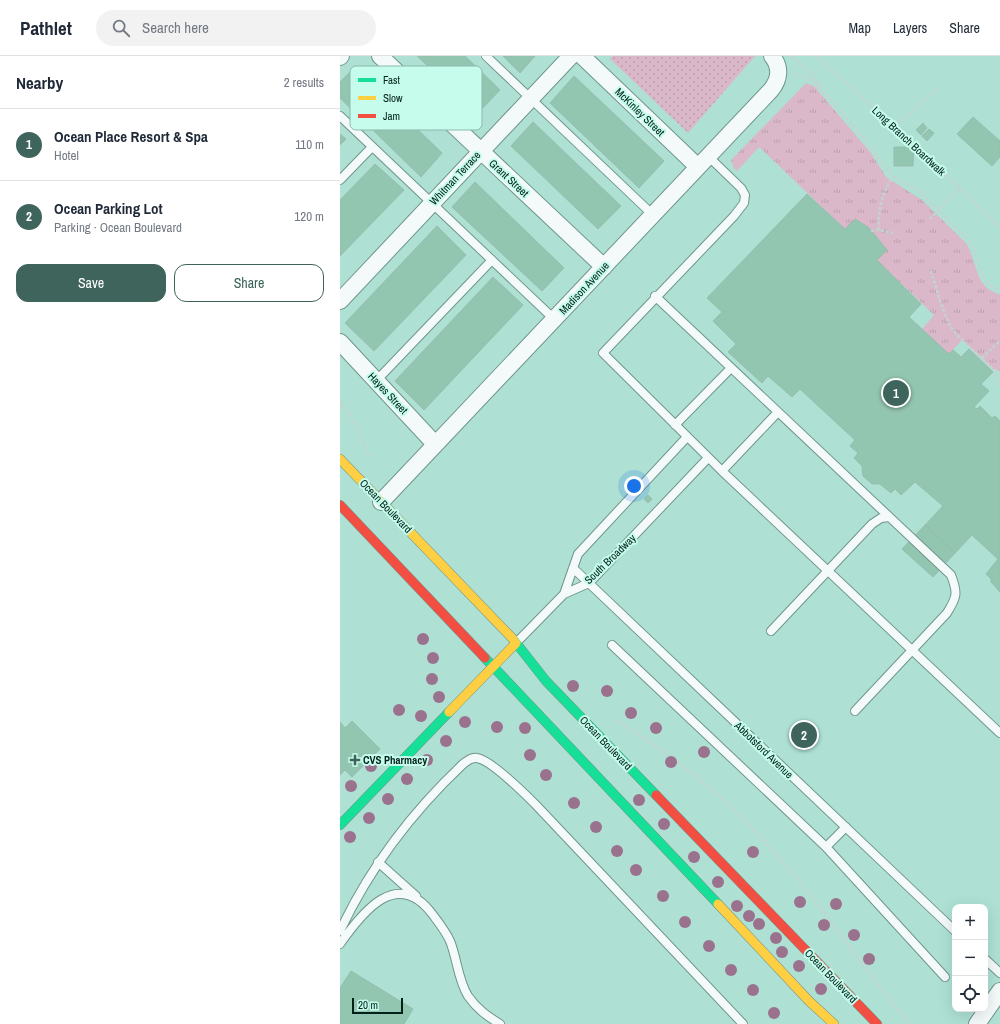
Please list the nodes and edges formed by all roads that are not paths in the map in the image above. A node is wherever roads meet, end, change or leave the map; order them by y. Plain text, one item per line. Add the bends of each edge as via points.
1 (380, 56) edge
2 (486, 56) edge
3 (571, 56) edge
4 (582, 56) edge
5 (772, 56) edge
6 (391, 66) edge
7 (531, 99) junction
8 (340, 116) edge
9 (350, 126) edge
10 (354, 130) edge
11 (459, 130) edge
12 (372, 147) junction
13 (481, 151) junction
14 (704, 162) junction
15 (340, 180) edge
16 (432, 203) junction
17 (653, 215) junction
18 (492, 260) junction
19 (604, 267) junction
20 (655, 296) junction
21 (340, 301) edge
22 (554, 319) junction
23 (340, 342) edge
24 (731, 368) junction
25 (376, 381) junction
26 (778, 412) junction
27 (676, 425) junction
28 (688, 437) junction
29 (435, 444) junction
30 (708, 458) junction
31 (340, 459) edge
32 (722, 471) junction
33 (381, 502) junction
34 (340, 505) edge
35 (889, 517) junction
36 (573, 568) junction
37 (827, 570) junction
38 (589, 583) junction
39 (564, 594) junction
40 (771, 631) dead end
41 (516, 643) junction
42 (612, 645) dead end
43 (912, 650) junction
44 (494, 667) junction
45 (855, 710) dead end
46 (1000, 733) edge
47 (340, 825) edge
48 (846, 828) junction
49 (826, 847) junction
50 (378, 862) junction
51 (420, 899) junction
52 (952, 928) edge
53 (340, 932) edge
54 (340, 944) edge
55 (988, 962) edge
56 (1000, 973) edge
57 (945, 977) dead end
58 (1000, 991) edge
59 (500, 1024) edge
60 (743, 1024) edge
61 (834, 1024) edge
62 (877, 1024) edge
63 (977, 1024) edge

1 - 6 street, Grant Street
2 - 7 lane
3 - 7 street, Whitman Terrace
4 - 14 street, McKinley Street
5 - 14 street, Madison Avenue via 779,70 776,84
7 - 13 street, Whitman Terrace
7 - 17 lane
8 - 9 lane
10 - 12 lane
11 - 13 street, Grant Street
12 - 15 lane
12 - 16 lane
13 - 16 street, Whitman Terrace
13 - 19 street, Grant Street
14 - 17 street, Madison Avenue
14 - 20 lane via 741,188 745,195 744,203
16 - 18 lane
16 - 21 street, Whitman Terrace
17 - 19 street, Madison Avenue
18 - 22 lane
18 - 25 lane
19 - 22 street, Madison Avenue
20 - 24 lane
20 - 27 lane via 603,353
22 - 29 street, Madison Avenue
23 - 25 street, Hayes Street
24 - 26 lane
24 - 27 lane
25 - 29 street, Hayes Street
26 - 32 lane
26 - 35 lane
27 - 28 lane
28 - 30 lane
28 - 36 lane, South Broadway via 578,554
29 - 33 street, Madison Avenue
30 - 32 lane
30 - 38 lane, South Broadway
31 - 33 main road, Ocean Boulevard
32 - 37 lane
33 - 41 main road, Ocean Boulevard
34 - 44 main road
35 - 37 lane via 881,518 872,524
35 - 43 lane via 951,575 956,589 955,600 947,613
36 - 38 lane, Abbotsford Avenue
36 - 39 lane, South Broadway
37 - 40 lane
37 - 43 lane
38 - 39 lane, South Broadway
38 - 48 lane, Abbotsford Avenue
39 - 41 lane
41 - 44 main road
41 - 62 main road, Ocean Boulevard via 546,681
42 - 49 lane
43 - 45 lane
43 - 46 lane
44 - 47 main road
44 - 61 main road via 809,1001
48 - 49 lane
48 - 52 lane, Abbotsford Avenue
49 - 57 lane
50 - 51 lane
50 - 53 lane
50 - 60 lane via 406,824 446,781 468,760 482,760 536,805
51 - 54 lane via 396,894 384,898 358,919
51 - 59 lane via 449,940 467,994 484,1014
55 - 56 lane
58 - 63 street

